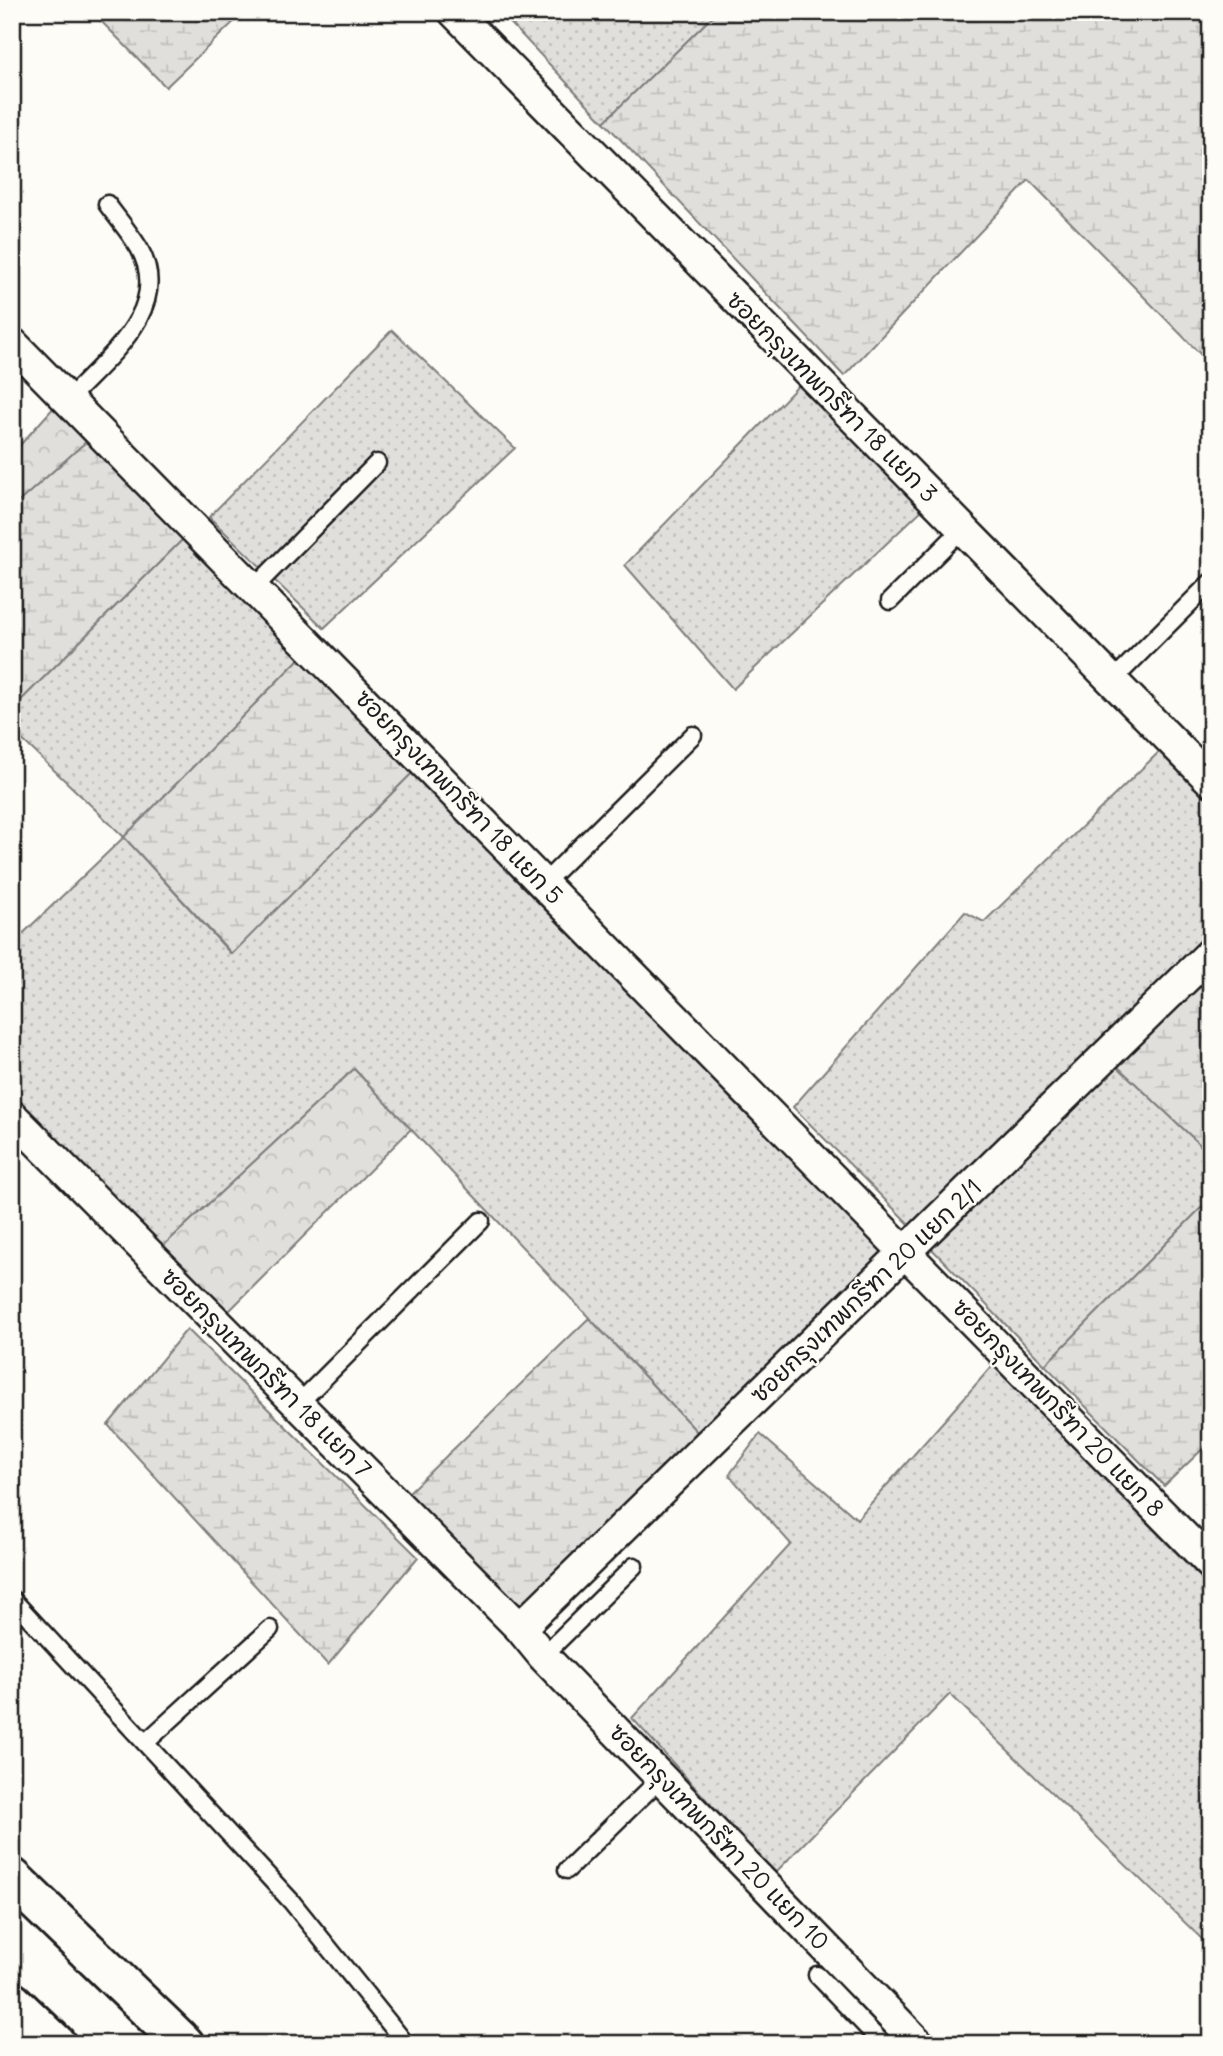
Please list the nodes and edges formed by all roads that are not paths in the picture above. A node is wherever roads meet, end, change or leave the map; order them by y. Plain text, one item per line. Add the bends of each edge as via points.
1 (454, 12) edge
2 (107, 204) dead end
3 (12, 342) edge
4 (68, 400) junction
5 (377, 463) dead end
6 (962, 529) junction
7 (1211, 582) edge
8 (254, 589) junction
9 (890, 601) dead end
10 (1112, 681) junction
11 (694, 734) dead end
12 (1211, 781) edge
13 (543, 884) junction
14 (1211, 953) edge
15 (12, 1116) edge
16 (481, 1221) dead end
17 (905, 1252) junction
18 (297, 1405) junction
19 (1211, 1563) edge
20 (634, 1566) dead end
21 (12, 1598) edge
22 (520, 1628) junction
23 (270, 1629) dead end
24 (543, 1656) junction
25 (145, 1743) junction
26 (661, 1778) junction
27 (567, 1870) dead end
28 (12, 1878) edge
29 (817, 1975) dead end
30 (12, 2002) edge
31 (56, 2044) edge
32 (184, 2044) edge
33 (406, 2044) edge
34 (883, 2044) edge
35 (919, 2044) edge

1 - 6 street, ซอยกรุงเทพกรีฑา 18 แยก 3
2 - 4 lane via 140,250 150,282 149,298 142,317
3 - 4 street, ซอยกรุงเทพกรีฑา 18 แยก 5
4 - 8 street, ซอยกรุงเทพกรีฑา 18 แยก 5
5 - 8 lane
6 - 9 lane
6 - 10 street, ซอยกรุงเทพกรีฑา 18 แยก 3
7 - 10 lane
8 - 13 street, ซอยกรุงเทพกรีฑา 18 แยก 5
10 - 12 street, ซอยกรุงเทพกรีฑา 18 แยก 3
11 - 13 lane
13 - 17 street, ซอยกรุงเทพกรีฑา 18 แยก 5
14 - 17 street, ซอยกรุงเทพกรีฑา 20 แยก 2/1
15 - 18 street, ซอยกรุงเทพกรีฑา 18 แยก 7
16 - 18 lane
17 - 19 street, ซอยกรุงเทพกรีฑา 20 แยก 8
17 - 22 street, ซอยกรุงเทพกรีฑา 20 แยก 2/1
18 - 22 street, ซอยกรุงเทพกรีฑา 18 แยก 7
20 - 24 lane
21 - 25 lane
22 - 24 street, ซอยกรุงเทพกรีฑา 20 แยก 10
23 - 25 lane
24 - 26 street, ซอยกรุงเทพกรีฑา 20 แยก 10
25 - 33 lane via 291,1901
26 - 27 lane
26 - 35 street, ซอยกรุงเทพกรีฑา 20 แยก 10
28 - 32 main road
29 - 34 lane
30 - 31 main road

